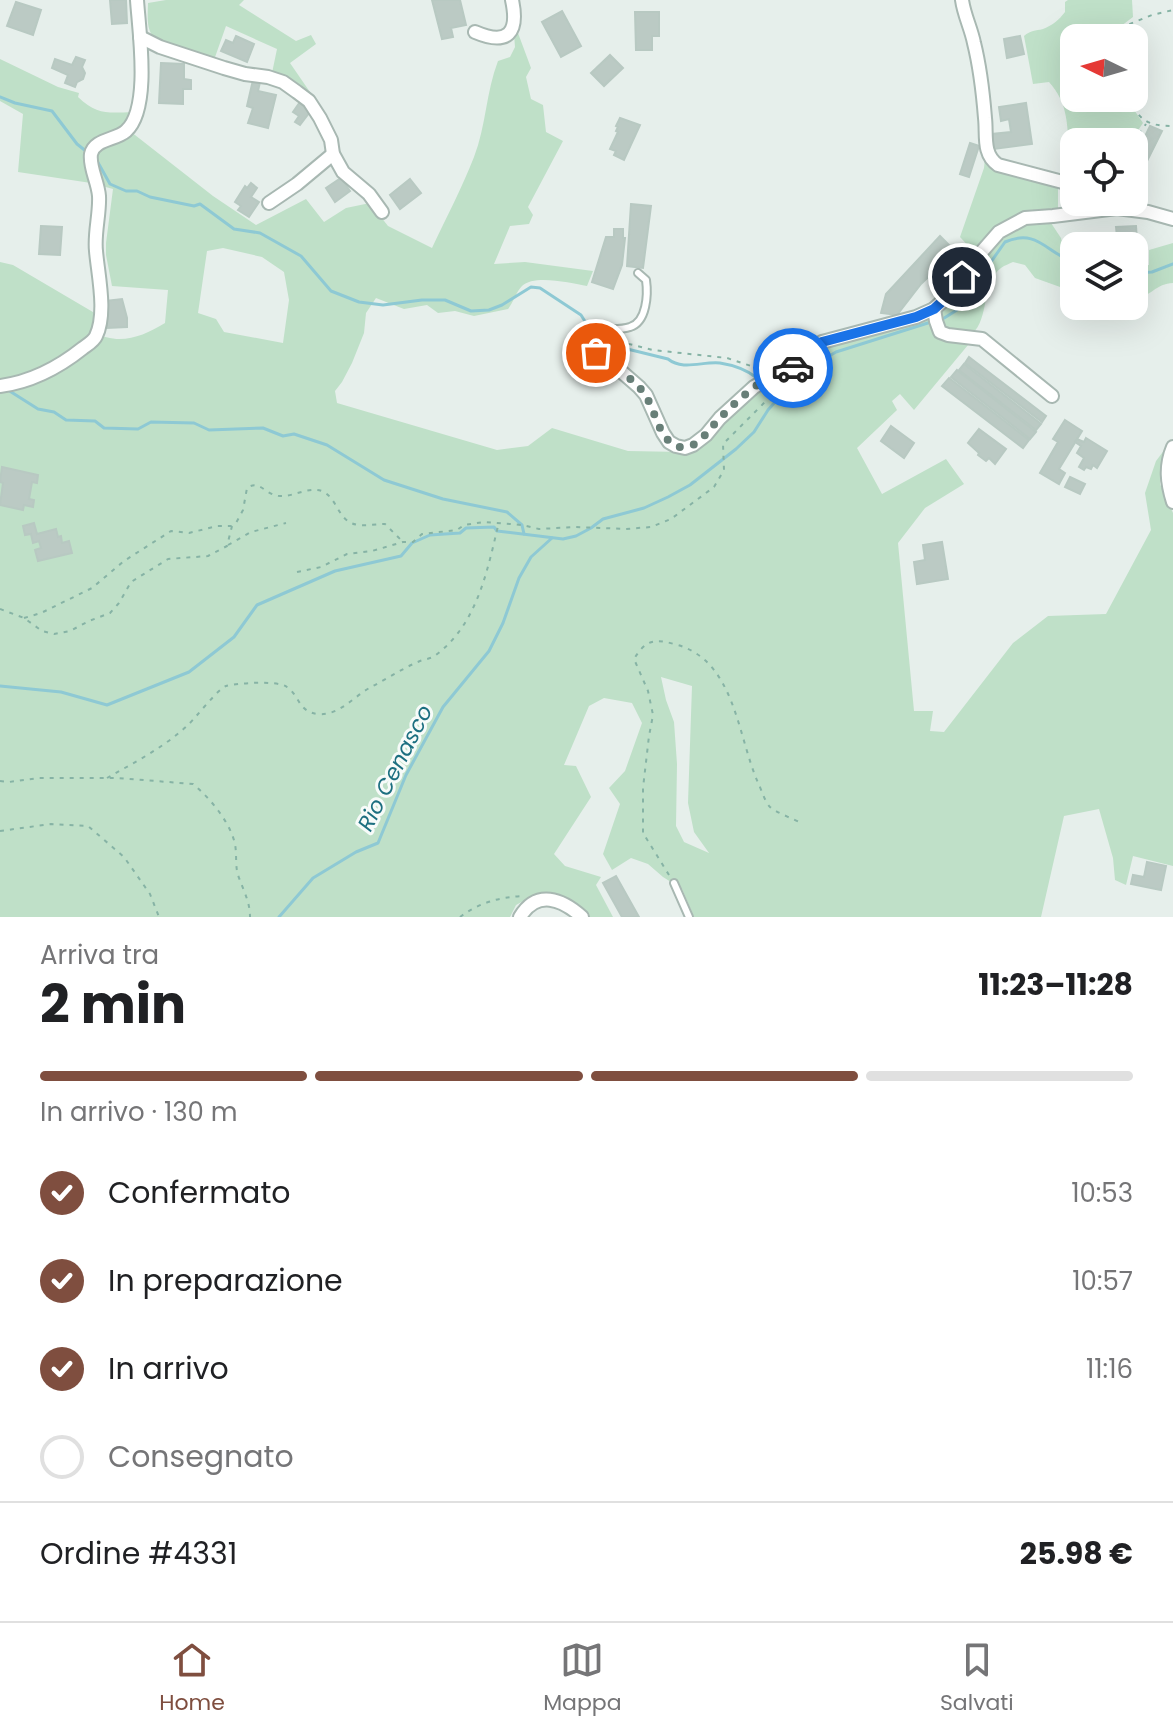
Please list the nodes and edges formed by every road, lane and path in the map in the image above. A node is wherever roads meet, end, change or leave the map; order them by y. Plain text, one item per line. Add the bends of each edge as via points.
1 (137, 0) edge
2 (512, 0) edge
3 (962, 0) edge
4 (1173, 10) edge
5 (1130, 24) edge
6 (475, 32) dead end
7 (140, 37) junction
8 (1136, 112) edge
9 (1146, 123) junction
10 (1173, 126) edge
11 (1143, 128) edge
12 (333, 154) junction
13 (1060, 181) edge
14 (269, 203) dead end
15 (382, 212) dead end
16 (1148, 212) edge
17 (1060, 215) edge
18 (1173, 219) edge
19 (638, 273) dead end
20 (934, 309) junction
21 (601, 330) junction
22 (779, 379) junction
23 (0, 386) edge
24 (1052, 396) dead end
25 (1173, 447) edge
26 (1173, 502) edge
27 (286, 523) dead end
28 (499, 523) junction
29 (232, 526) junction
30 (403, 542) junction
31 (227, 546) junction
32 (297, 572) dead end
33 (0, 609) edge
34 (24, 618) junction
35 (107, 778) junction
36 (0, 781) edge
37 (803, 824) dead end
38 (0, 831) edge
39 (674, 883) joint
40 (550, 899) junction
41 (159, 917) edge
42 (250, 917) edge
43 (460, 917) edge
44 (520, 917) edge
45 (582, 917) edge
46 (689, 917) edge

1 - 7 street
2 - 6 street via 514,18 508,34 495,39
3 - 13 street via 980,69 989,157 998,165
4 - 5 path
7 - 12 street via 224,68 283,82 309,101
7 - 23 street via 137,110 128,130 92,152 99,195 95,247 100,319 95,338 41,375
8 - 9 path
9 - 10 path
9 - 11 path
12 - 14 street
12 - 15 street
16 - 18 street
17 - 20 street via 1025,218 999,232
19 - 21 lane via 648,292 642,317 630,327
20 - 22 street via 822,342
20 - 24 street via 940,332 982,339
21 - 22 path via 603,337 653,350 727,358
21 - 22 street via 594,343 596,353 646,395 663,433 676,446 693,445 745,395
22 - 28 path via 723,444 724,470 714,487 671,519 626,529 539,529
25 - 26 street via 1167,483
27 - 31 path via 251,532
28 - 30 path via 464,525
28 - 35 path via 483,588 455,638 434,657 369,688 342,709 323,714 303,708 287,686 228,685 180,733
29 - 30 path via 252,485 281,497 314,490 325,493 343,518 359,525 385,524
29 - 31 path
29 - 34 path via 171,531 92,588
30 - 32 path
31 - 34 path via 208,556 168,559 131,582 110,613 70,631 42,631
33 - 34 path
35 - 36 path
35 - 42 path via 179,782 201,791 235,842
37 - 39 path via 769,806 740,724 707,661 688,647 660,640 642,646 634,659 653,715 643,833
38 - 41 path via 51,824 88,826 124,857
39 - 46 lane
40 - 43 path via 498,899
40 - 44 street via 530,905
40 - 45 street

